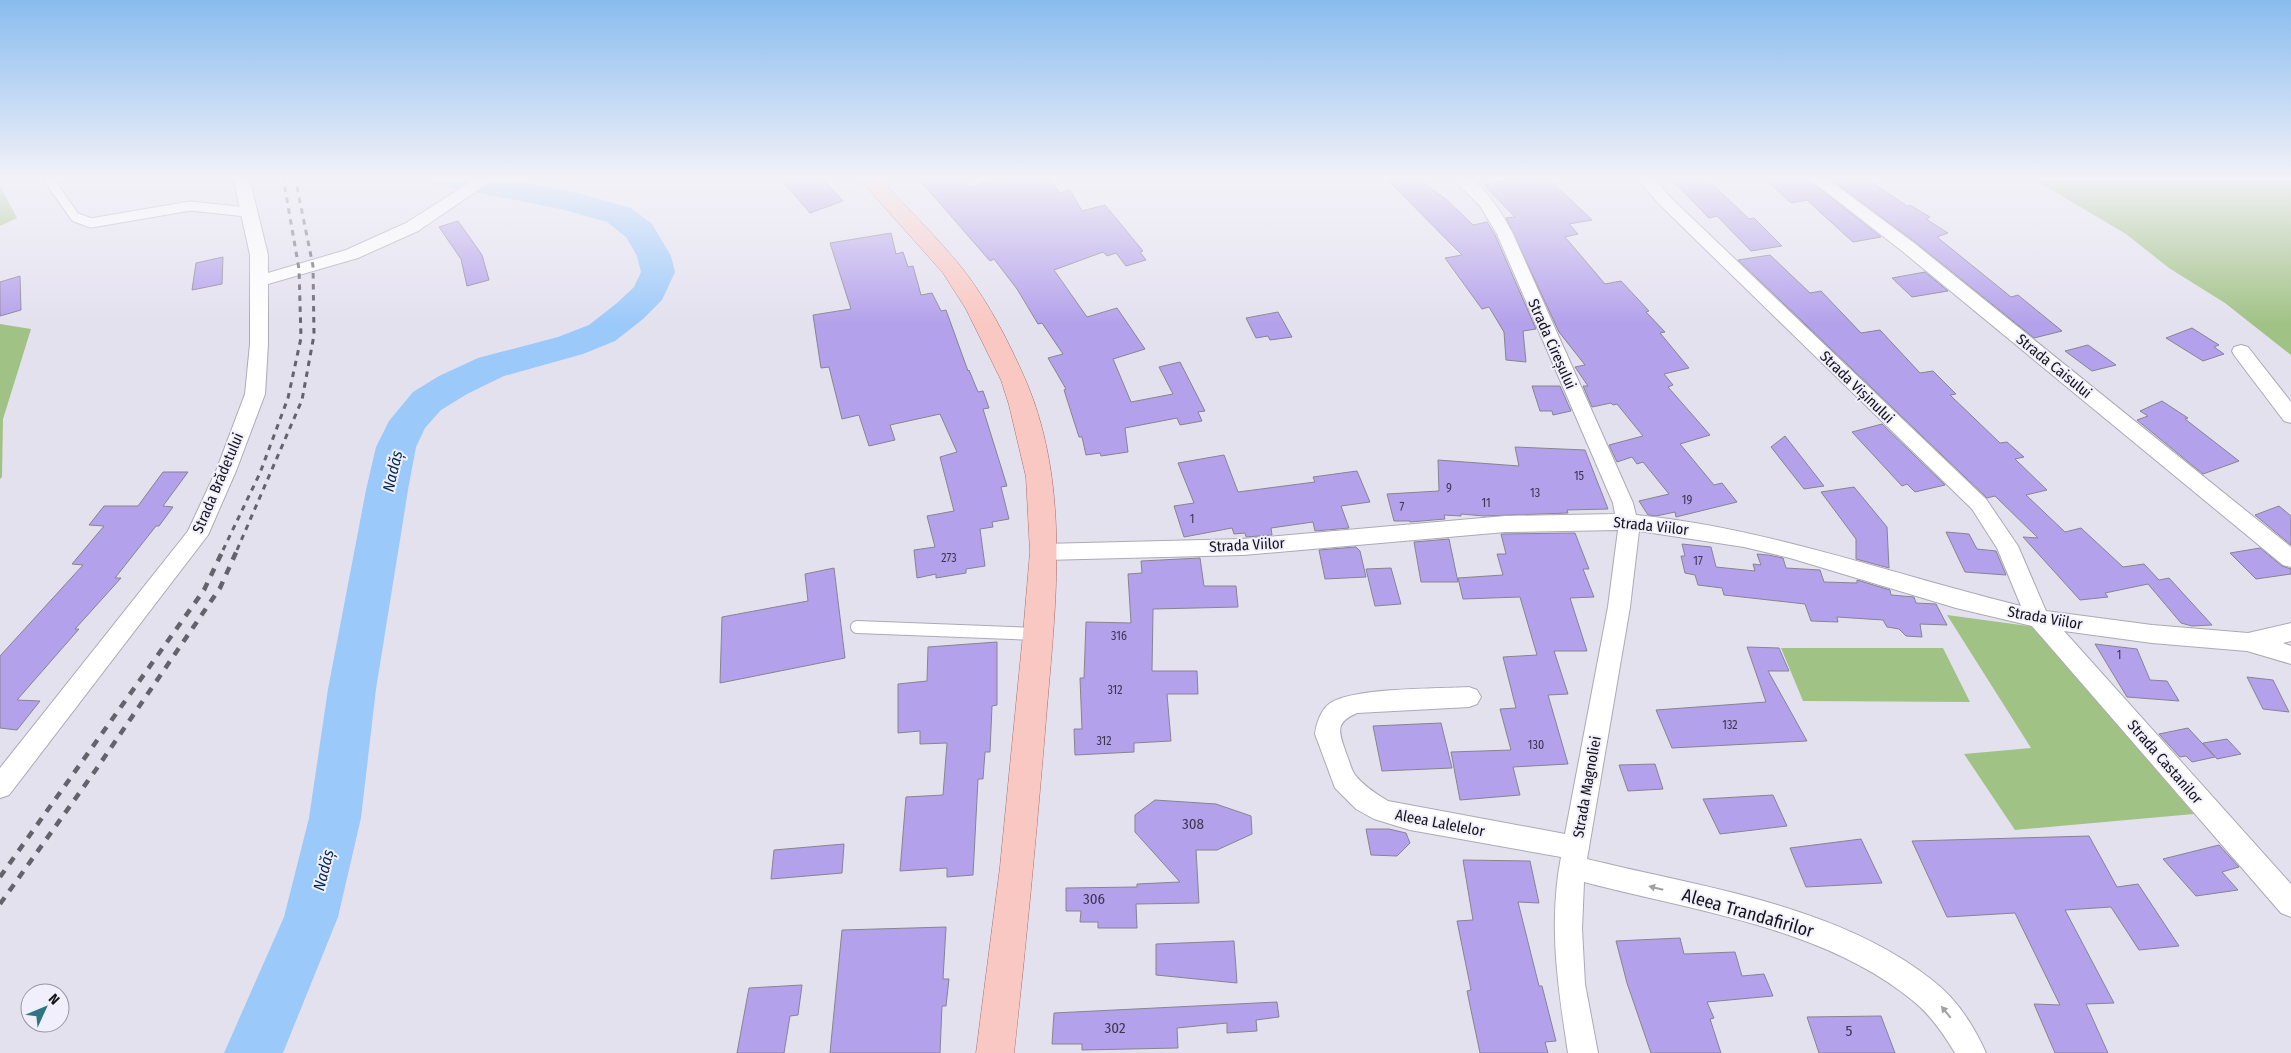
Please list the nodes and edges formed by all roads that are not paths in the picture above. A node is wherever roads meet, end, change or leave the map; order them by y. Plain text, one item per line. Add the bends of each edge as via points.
1 (252, 226) edge
2 (413, 226) edge
3 (912, 226) edge
4 (1501, 226) edge
5 (1691, 226) edge
6 (1880, 226) edge
7 (258, 281) junction
8 (2241, 351) dead end
9 (2291, 416) edge
10 (1628, 522) junction
11 (1044, 552) junction
12 (2291, 559) edge
13 (2039, 619) junction
14 (857, 627) dead end
15 (1038, 634) junction
16 (2288, 646) edge
17 (1468, 697) dead end
18 (0, 787) edge
19 (1574, 858) junction
20 (2291, 904) edge
21 (995, 1053) edge
22 (1583, 1053) edge
23 (1971, 1053) edge

1 - 7 street, Strada Brădetului via 259,255
2 - 7 street via 352,254
3 - 11 main road via 951,269 1003,355 1022,405 1039,477
4 - 10 street, Strada Cireșului via 1623,503
5 - 13 street, Strada Vișinului via 1978,504 2007,546
6 - 12 street, Strada Caisului
7 - 18 street, Strada Brădetului via 259,344 255,394 197,535
8 - 9 street
10 - 11 street, Strada Viilor via 1505,524 1243,546
10 - 13 street, Strada Viilor via 1790,550 1956,599
10 - 19 street, Strada Magnoliei via 1619,606
11 - 15 main road
13 - 16 street, Strada Viilor via 2152,634
13 - 20 street, Strada Castanilor
14 - 15 lane
15 - 21 main road via 1017,867
17 - 19 street, Aleea Lalelelor via 1355,703 1337,711 1328,725 1327,734 1344,780 1364,801 1383,811
19 - 22 street, Strada Magnoliei via 1568,929 1571,984
23 -> 19 street, Aleea Trandafirilor via 1952,1019 1938,1002 1889,967 1834,939 1777,917

